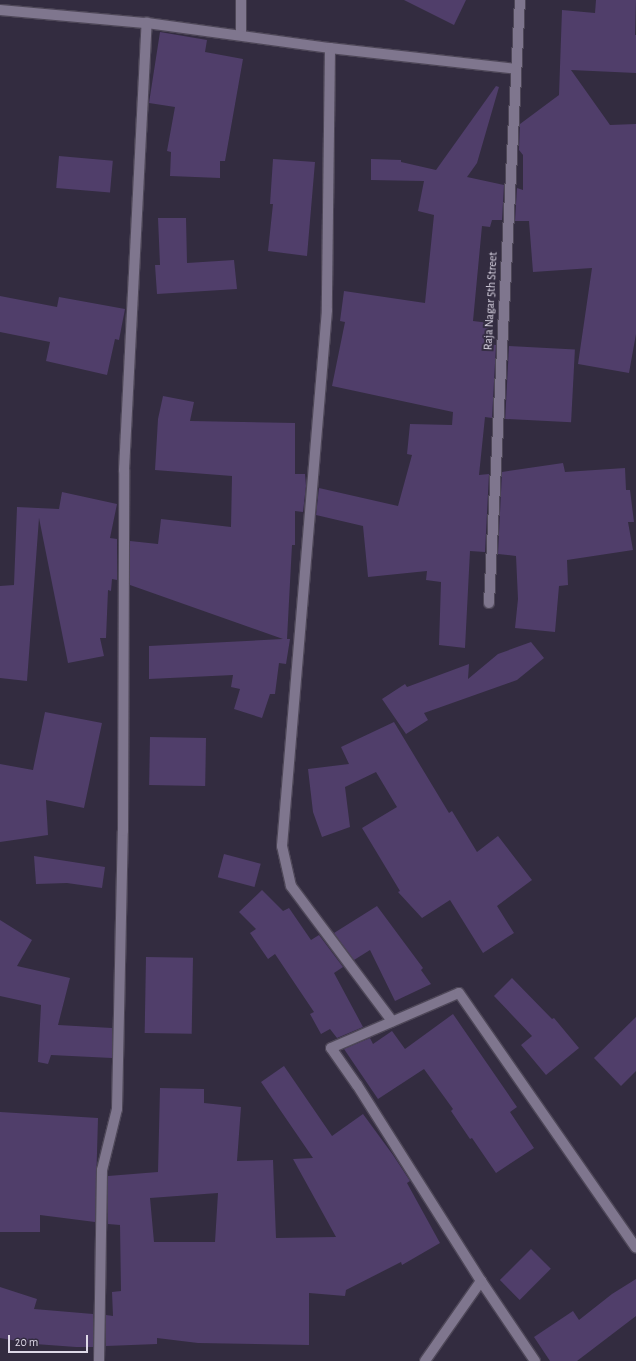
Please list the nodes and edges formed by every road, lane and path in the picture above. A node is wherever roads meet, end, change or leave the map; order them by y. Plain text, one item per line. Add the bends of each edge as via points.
1 (241, 0) edge
2 (520, 0) edge
3 (0, 10) edge
4 (147, 23) junction
5 (241, 35) junction
6 (330, 48) junction
7 (516, 68) junction
8 (489, 603) dead end
9 (392, 1021) junction
10 (635, 1243) edge
11 (481, 1281) junction
12 (99, 1361) edge
13 (426, 1361) edge
14 (535, 1361) edge

1 - 5 street
2 - 7 street, Raja Nagar 5th Street
3 - 4 street
4 - 5 street
4 - 12 street via 124,470 123,831 117,1109 102,1170
5 - 6 street
6 - 7 street
6 - 9 street via 327,310 282,846 291,886
7 - 8 street, Raja Nagar 5th Street
9 - 10 street via 459,993
9 - 11 street via 331,1048
11 - 13 street
11 - 14 street

